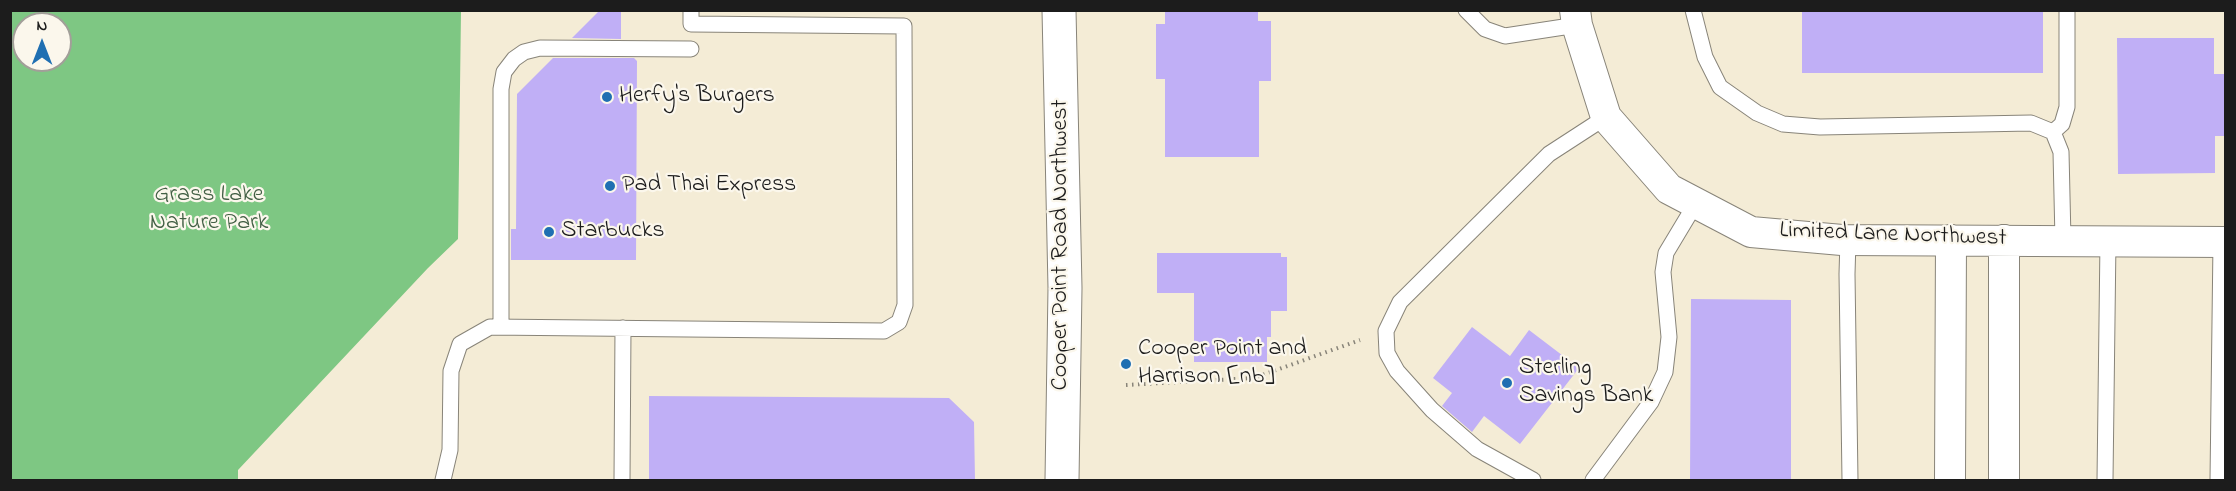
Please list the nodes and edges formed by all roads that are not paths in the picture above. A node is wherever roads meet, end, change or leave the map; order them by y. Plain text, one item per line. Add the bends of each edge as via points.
1 (691, 10) edge
2 (1059, 10) edge
3 (1466, 10) edge
4 (1693, 10) edge
5 (2067, 10) edge
6 (1576, 18) edge
7 (692, 49) dead end
8 (1606, 117) junction
9 (2053, 132) junction
10 (1696, 203) junction
11 (1848, 240) junction
12 (1951, 240) junction
13 (2004, 240) junction
14 (2063, 240) junction
15 (2108, 240) junction
16 (2223, 242) edge
17 (501, 327) junction
18 (623, 328) junction
19 (443, 480) edge
20 (622, 480) edge
21 (1062, 480) edge
22 (1533, 480) edge
23 (1593, 480) edge
24 (1850, 480) edge
25 (1950, 480) edge
26 (2004, 480) edge
27 (2105, 480) edge
28 (2218, 480) edge

1 - 18 lane via 691,24 904,26 905,305 898,322 884,331
2 - 21 main road, Cooper Point Road Northwest via 1065,288
3 - 6 lane via 1485,29 1505,36
4 - 9 lane via 1705,57 1719,87 1756,113 1783,124 1820,127 2031,123
5 - 9 lane via 2067,106 2062,124
6 - 8 street, Limited Lane Northwest
7 - 17 lane via 540,48 524,52 504,72
8 - 10 street, Limited Lane Northwest via 1669,189
8 - 22 lane via 1549,154 1400,302 1386,331 1387,353 1397,371 1432,410 1477,449
9 - 14 lane via 2061,152
10 - 11 street, Limited Lane Northwest via 1751,232
10 - 23 lane via 1666,253 1665,372 1651,402
11 - 12 street, Limited Lane Northwest
11 - 24 lane
12 - 13 street, Limited Lane Northwest
12 - 25 street
13 - 14 street, Limited Lane Northwest
13 - 26 street
14 - 15 street, Limited Lane Northwest
15 - 16 street, Limited Lane Northwest
15 - 27 lane
16 - 28 lane
17 - 18 lane
17 - 19 lane via 490,327 460,344 451,371 450,450
18 - 20 lane

